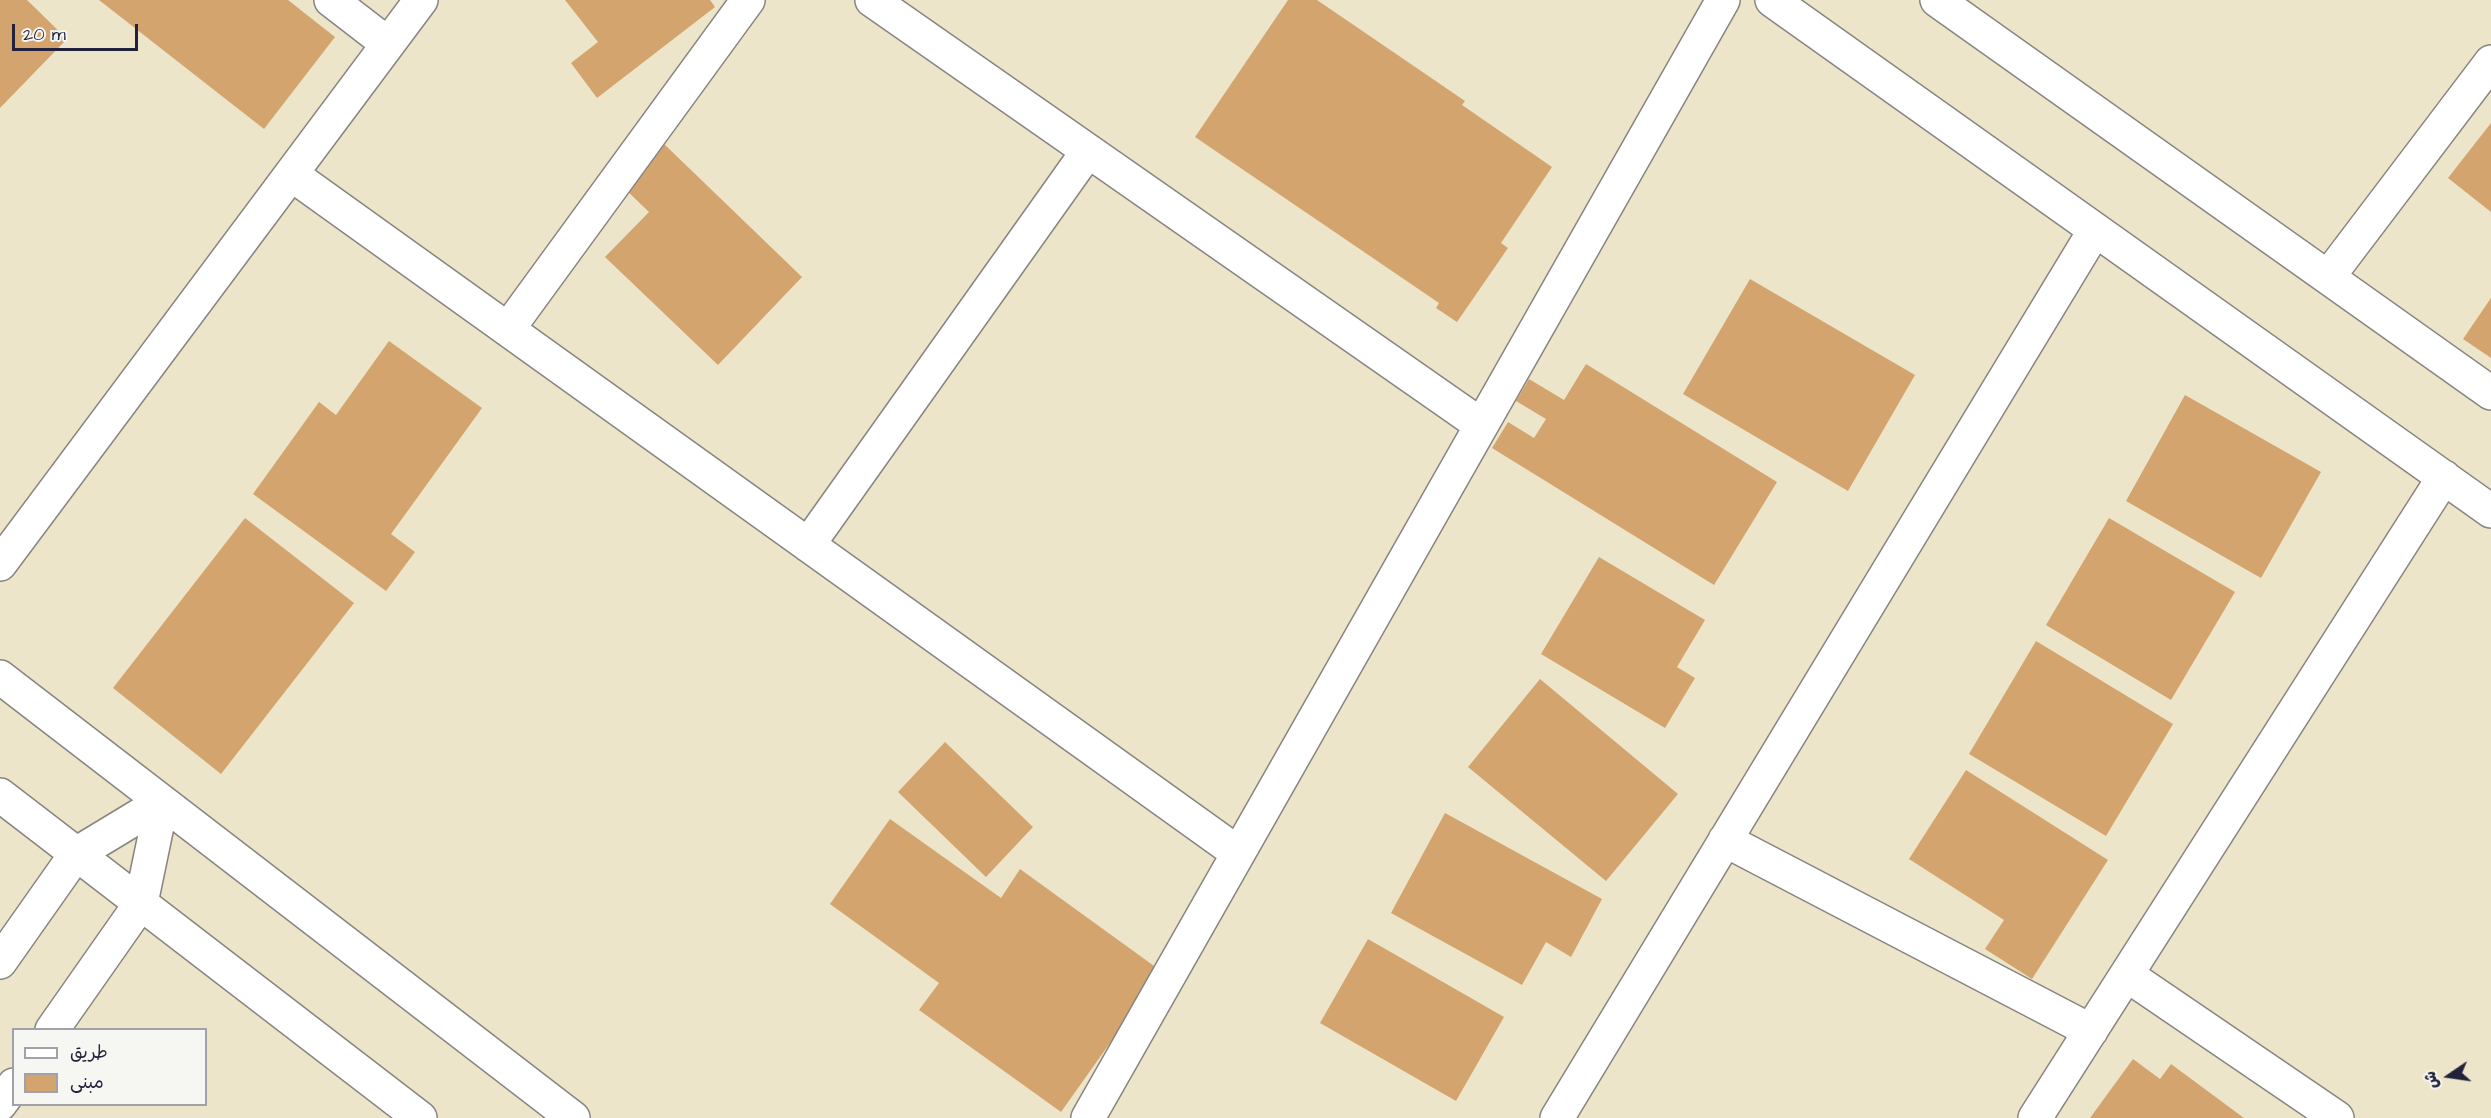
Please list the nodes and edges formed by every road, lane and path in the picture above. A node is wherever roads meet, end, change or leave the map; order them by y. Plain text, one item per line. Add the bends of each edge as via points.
1 (331, 0) edge
2 (421, 0) edge
3 (748, 0) edge
4 (872, 0) edge
5 (1723, 0) edge
6 (1772, 0) edge
7 (1937, 0) edge
8 (388, 44) junction
9 (2491, 62) edge
10 (1088, 151) junction
11 (291, 174) junction
12 (2095, 230) junction
13 (2328, 277) junction
14 (508, 329) junction
15 (2491, 393) edge
16 (1481, 425) junction
17 (2444, 477) junction
18 (2491, 511) edge
19 (808, 545) junction
20 (0, 564) edge
21 (0, 677) edge
22 (0, 795) edge
23 (162, 802) junction
24 (1725, 840) junction
25 (1238, 853) junction
26 (76, 854) junction
27 (141, 903) junction
28 (0, 962) edge
29 (2127, 975) junction
30 (53, 1028) edge
31 (2091, 1031) junction
32 (12, 1088) edge
33 (0, 1104) edge
34 (420, 1118) edge
35 (573, 1118) edge
36 (1088, 1118) edge
37 (1557, 1118) edge
38 (2035, 1118) edge
39 (2337, 1118) edge

1 - 8 street
2 - 8 street
3 - 14 street
4 - 10 street
5 - 16 street
6 - 12 street
7 - 13 street
8 - 11 street
9 - 13 street
10 - 16 street
10 - 19 street
11 - 14 street
11 - 20 street
12 - 17 street
12 - 24 street
13 - 15 street
14 - 19 street
16 - 25 street
17 - 18 street
17 - 29 street
19 - 25 street
21 - 23 street
22 - 26 street
23 - 26 street
23 - 27 street
23 - 35 street
24 - 31 street
24 - 37 street
25 - 36 street
26 - 27 street
26 - 28 street
27 - 30 street
27 - 34 street
29 - 31 street
29 - 39 street
31 - 38 street
32 - 33 street

